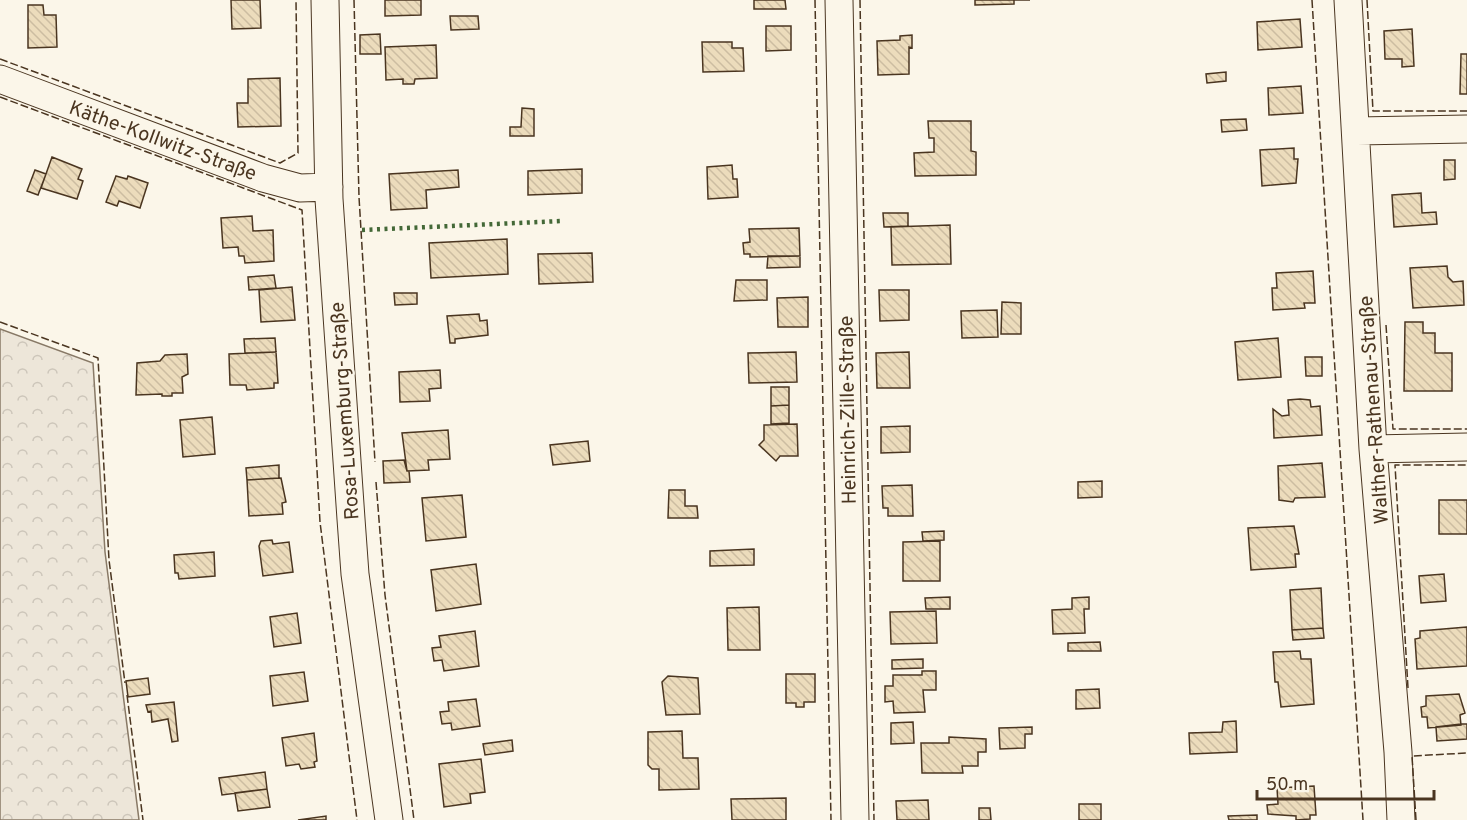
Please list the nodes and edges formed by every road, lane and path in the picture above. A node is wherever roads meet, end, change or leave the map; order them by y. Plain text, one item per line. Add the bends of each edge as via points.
1 (325, 0) edge
2 (839, 0) edge
3 (1348, 0) edge
4 (0, 79) edge
5 (1467, 129) edge
6 (1357, 132) junction
7 (329, 187) junction
8 (1467, 447) edge
9 (1373, 449) junction
10 (389, 820) edge
11 (855, 820) edge
12 (1401, 820) edge

1 - 7 street, Rosa-Luxemburg-Straße
2 - 11 street, Heinrich-Zille-Straße
3 - 6 street, Walther-Rathenau-Straße
4 - 7 street, Käthe-Kollwitz-Straße via 263,177 300,188
5 - 6 street
6 - 9 street, Walther-Rathenau-Straße
7 - 10 street, Rosa-Luxemburg-Straße via 355,574
8 - 9 street
9 - 12 street, Walther-Rathenau-Straße

